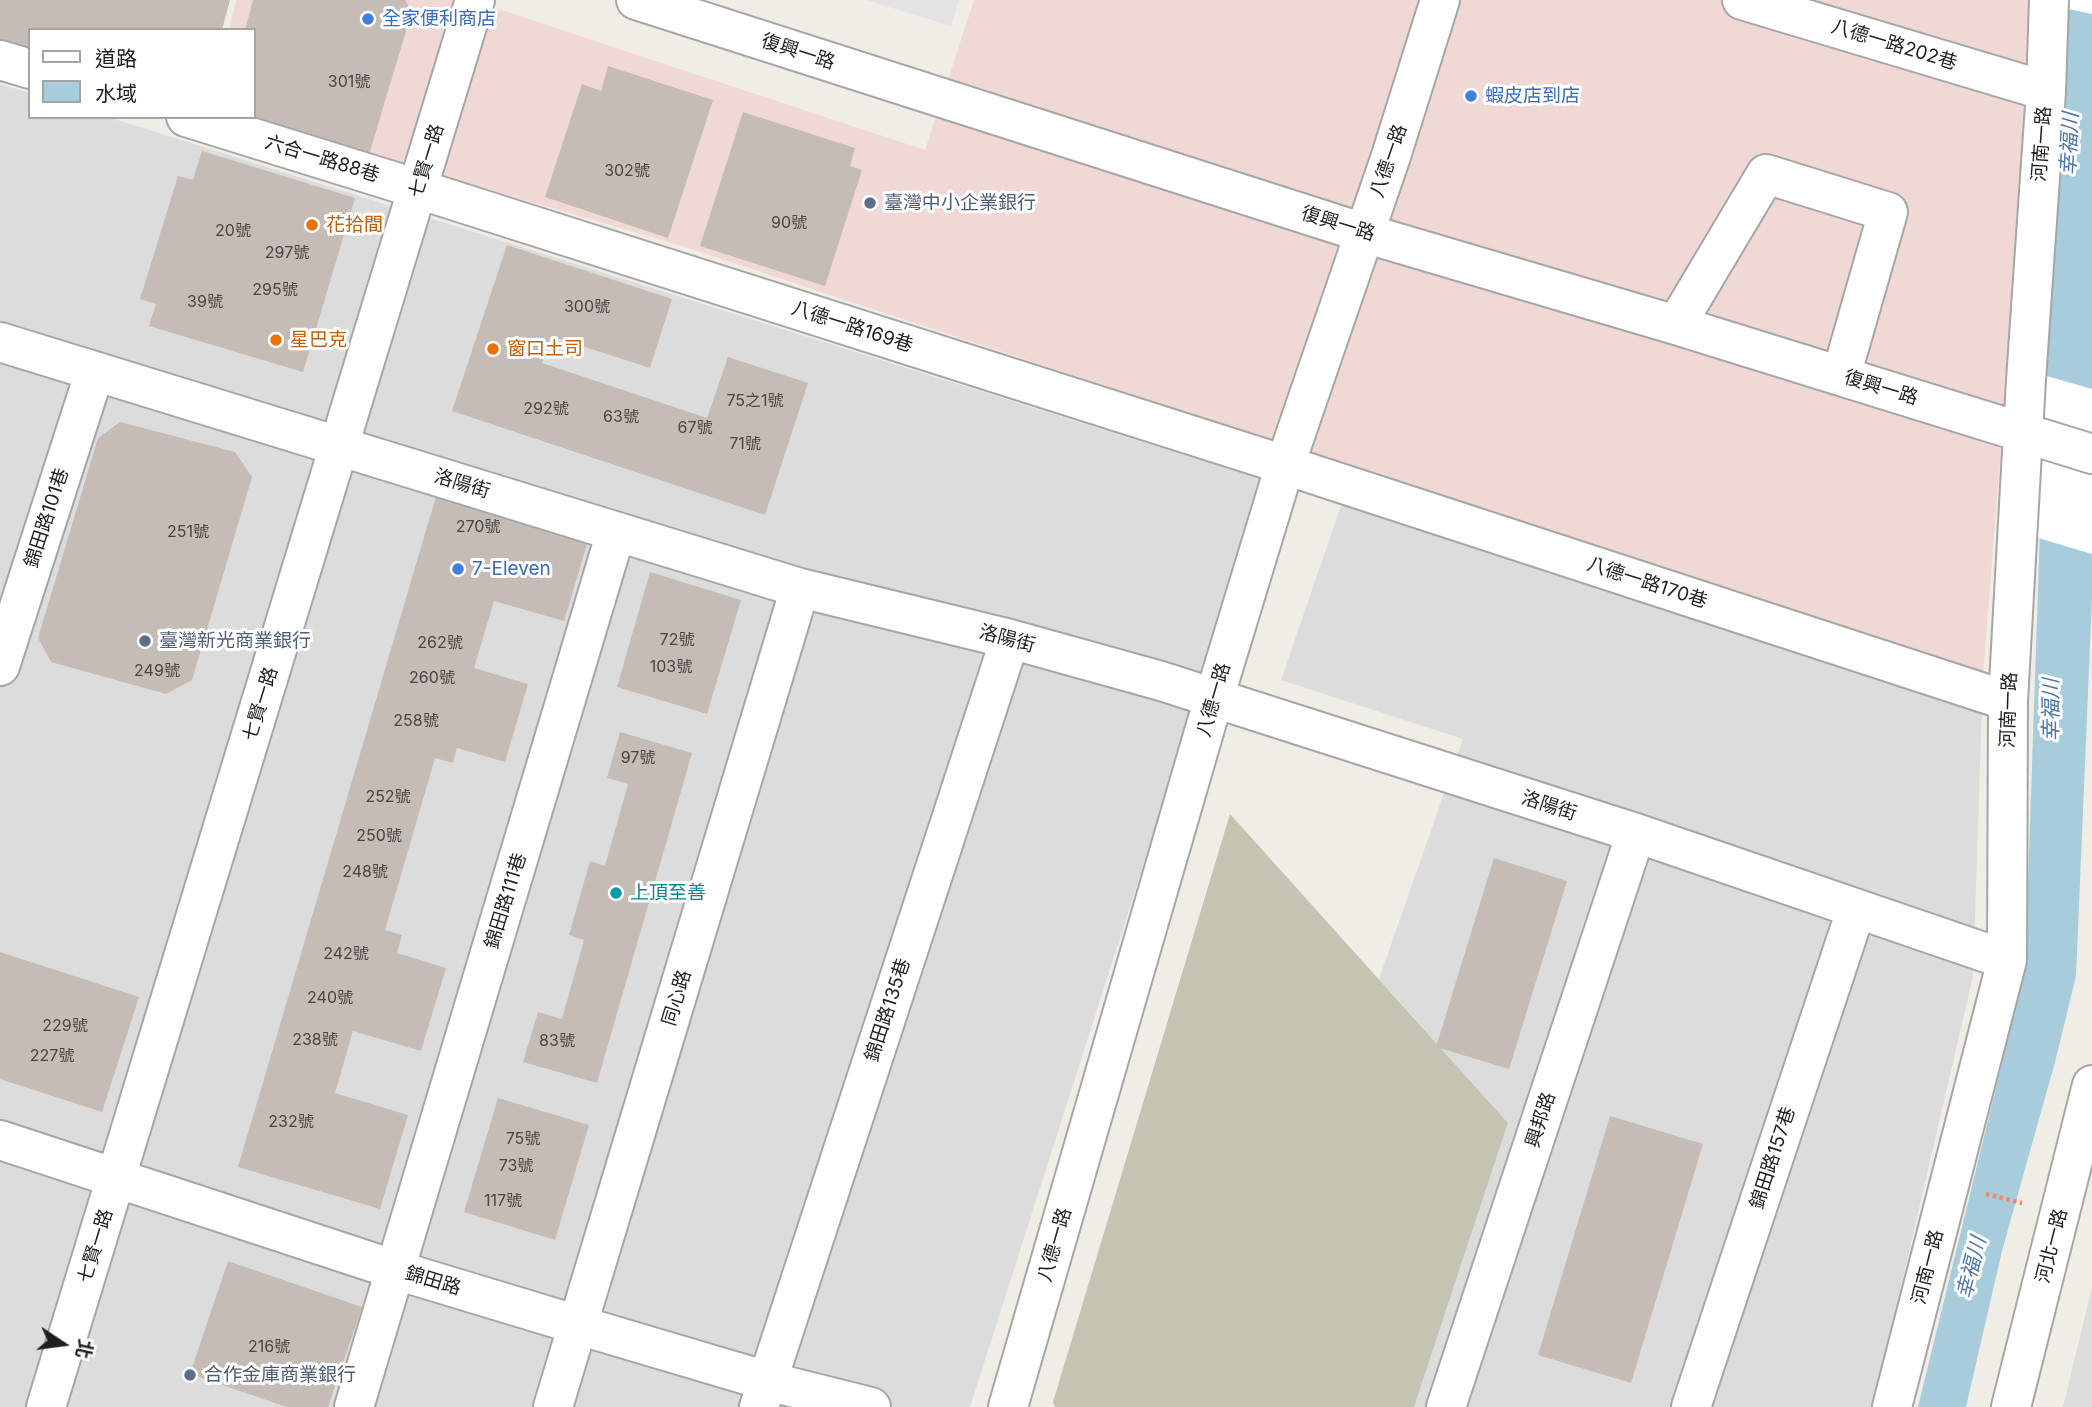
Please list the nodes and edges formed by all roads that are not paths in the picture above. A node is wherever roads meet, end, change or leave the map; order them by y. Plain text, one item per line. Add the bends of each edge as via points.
1 (475, 0) edge
2 (636, 0) edge
3 (1440, 0) edge
4 (1742, 0) edge
5 (2049, 0) edge
6 (0, 60) edge
7 (28, 68) edge
8 (2046, 91) junction
9 (192, 119) edge
10 (418, 189) junction
11 (1364, 233) junction
12 (1676, 325) junction
13 (0, 342) edge
14 (94, 371) junction
15 (1841, 376) junction
16 (2033, 435) junction
17 (339, 446) junction
18 (2092, 454) edge
19 (1285, 465) junction
20 (616, 532) junction
21 (800, 588) junction
22 (1010, 639) junction
23 (0, 666) edge
24 (1214, 699) junction
25 (2008, 701) junction
26 (1636, 833) junction
27 (1856, 910) junction
28 (2007, 960) junction
29 (2092, 1086) edge
30 (0, 1140) edge
31 (117, 1177) junction
32 (396, 1270) junction
33 (578, 1325) junction
34 (763, 1394) edge
35 (46, 1407) edge
36 (354, 1407) edge
37 (553, 1407) edge
38 (871, 1407) edge
39 (1008, 1407) edge
40 (1446, 1407) edge
41 (1691, 1407) edge
42 (1892, 1407) edge
43 (2011, 1407) edge

1 - 10 street, 七賢一路
2 - 11 street, 復興一路
3 - 11 street, 八德一路
4 - 8 street, 八德一路202巷
5 - 8 street, 河南一路
6 - 7 street
8 - 16 street, 河南一路
9 - 10 street, 六合一路88巷
10 - 17 street, 七賢一路
10 - 19 street, 八德一路169巷
11 - 12 street, 復興一路
11 - 19 street, 八德一路
12 - 15 street, 復興一路
12 - 15 street via 1766,174 1790,181 1888,212
13 - 14 street, 洛陽街
14 - 17 street, 洛陽街
14 - 23 street, 錦田路101巷
15 - 16 street, 復興一路
16 - 18 street, 復興一路
16 - 25 street, 河南一路
17 - 20 street, 洛陽街
17 - 31 street, 七賢一路
19 - 24 street, 八德一路
19 - 25 street, 八德一路170巷
20 - 21 street, 洛陽街
20 - 32 street, 錦田路111巷
21 - 22 street, 洛陽街
21 - 33 street, 同心路
22 - 24 street, 洛陽街
22 - 34 street, 錦田路135巷
24 - 26 street, 洛陽街
24 - 39 street, 八德一路
25 - 28 street, 河南一路
26 - 27 street, 洛陽街
26 - 40 street, 興邦路
27 - 28 street, 洛陽街
27 - 41 street, 錦田路157巷
28 - 42 street, 河南一路
29 - 43 street, 河北一路
30 - 31 street, 錦田路
31 - 32 street, 錦田路
31 - 35 street, 七賢一路
32 - 33 street, 錦田路
32 - 36 street, 錦田路111巷
33 - 34 street, 錦田路
33 - 37 street, 同心路
34 - 38 street, 錦田路

